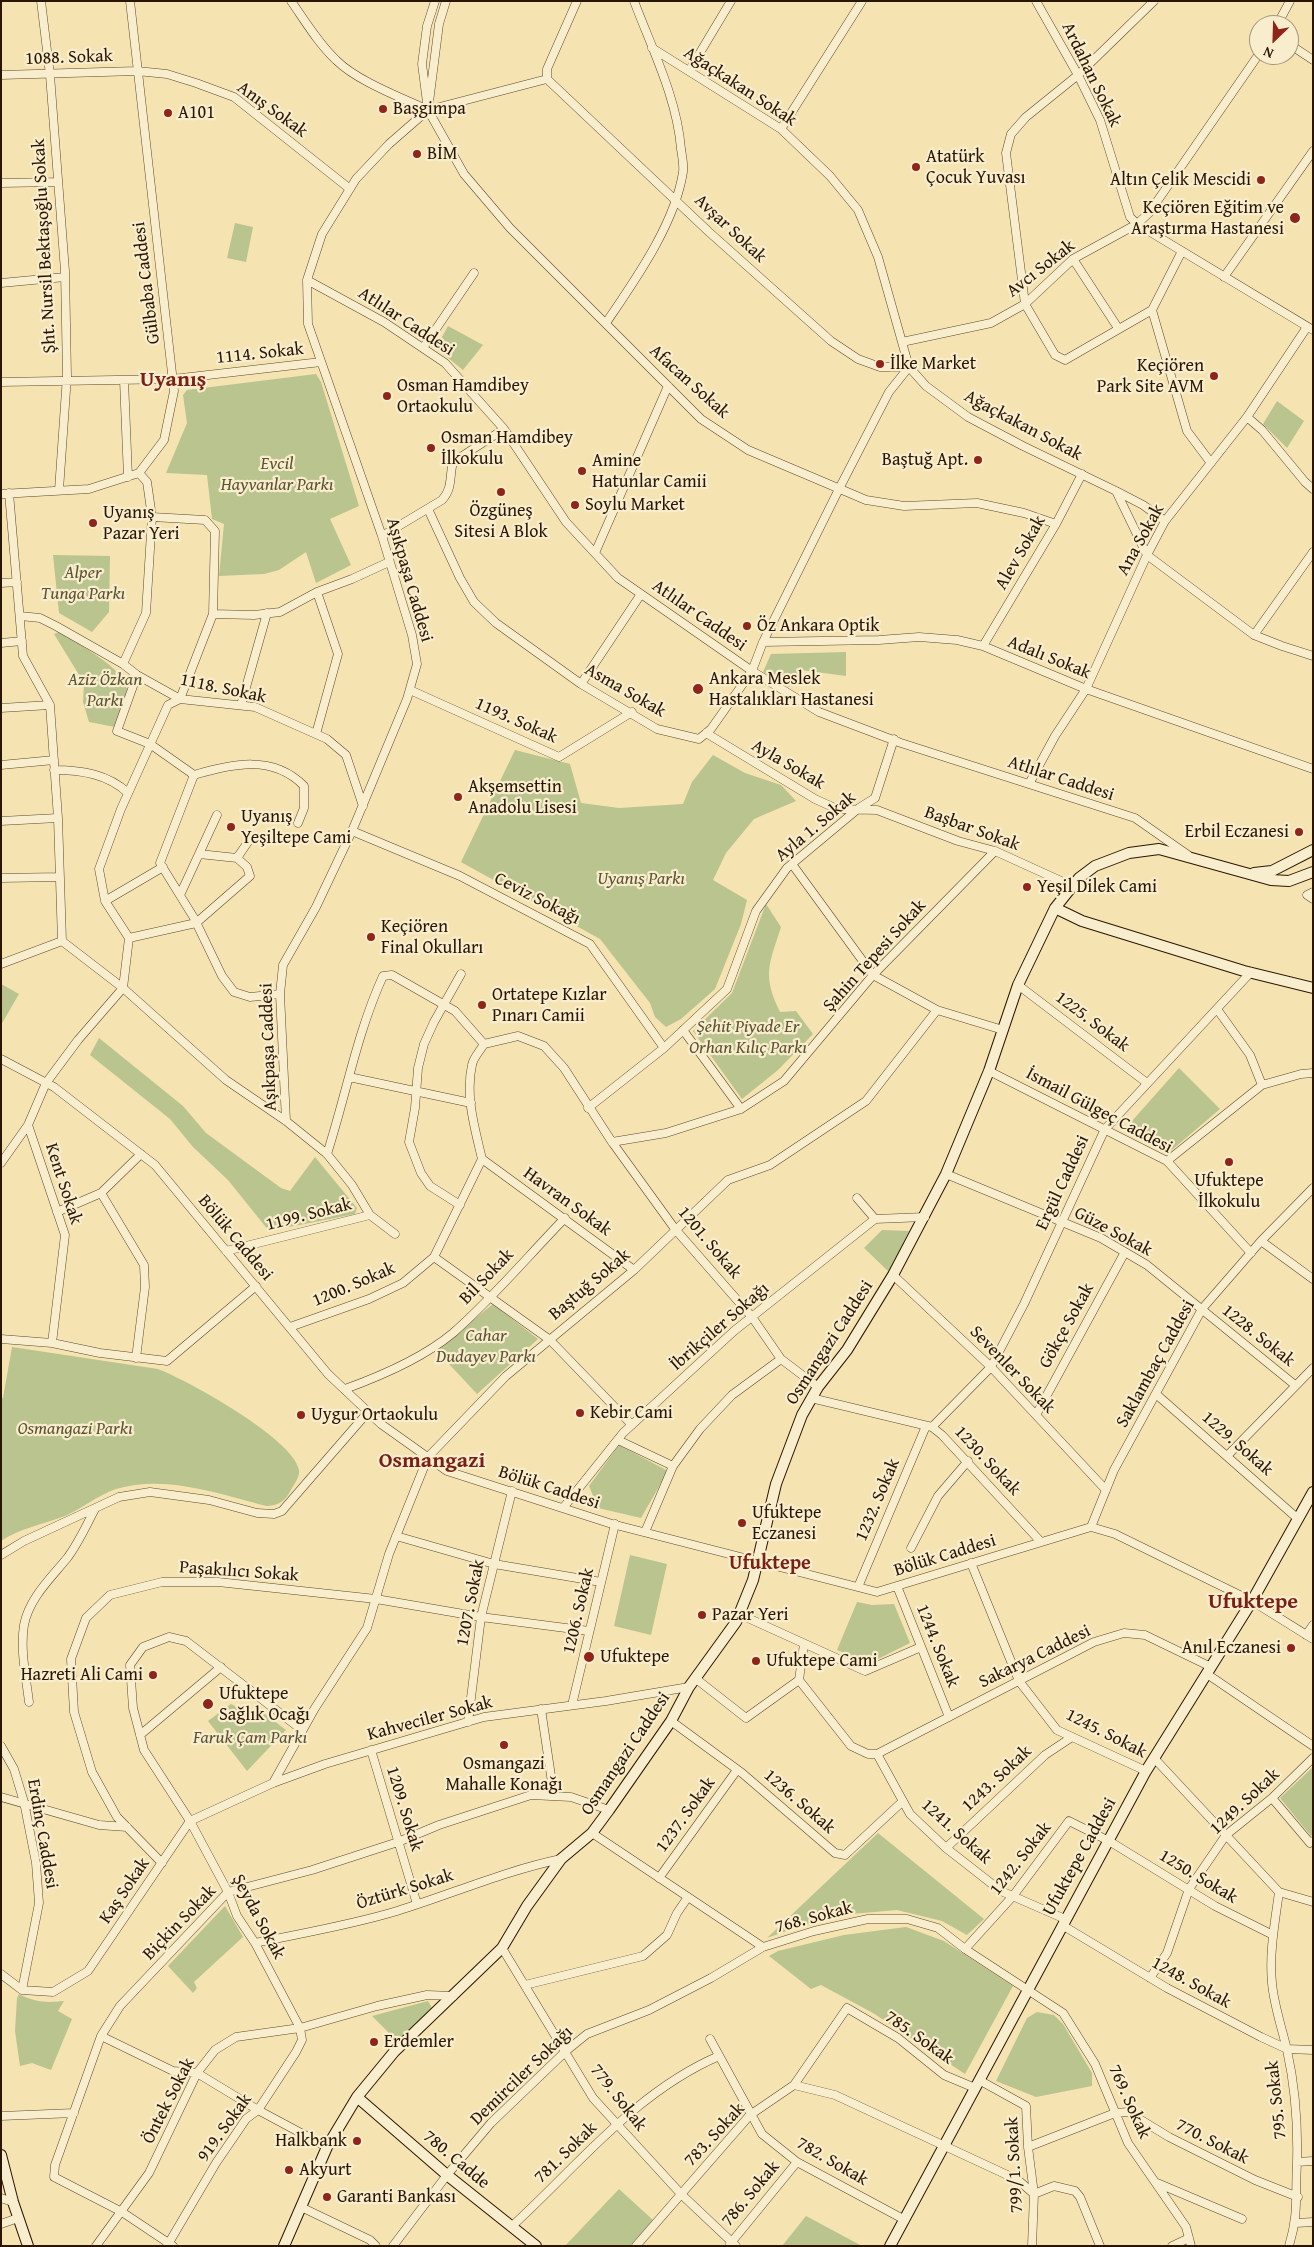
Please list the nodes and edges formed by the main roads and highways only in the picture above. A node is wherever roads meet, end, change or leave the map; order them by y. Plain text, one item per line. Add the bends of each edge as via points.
1 (1313, 850) edge
2 (1313, 872) edge
3 (1249, 874) junction
4 (1055, 908) junction
5 (1313, 988) edge
6 (1313, 1492) edge
7 (357, 2097) junction
8 (1, 2155) edge
9 (28, 2246) edge
10 (284, 2246) edge
11 (536, 2246) edge
12 (890, 2246) edge

1 - 3 main road via 1272,871
2 - 3 main road, Osmangazi Caddesi via 1289,881
3 - 4 main road, Osmangazi Caddesi via 1159,849 1129,853 1095,866 1072,886
4 - 5 main road via 1082,921
4 - 7 main road, Osmangazi Caddesi via 1018,985 989,1071 946,1174 893,1275 802,1415 776,1484 753,1580 736,1622 688,1687 672,1721 609,1810 592,1833 561,1859 502,1948 394,2052
6 - 12 main road, Ufuktepe Caddesi via 1252,1601 1146,1772
7 - 10 main road, Osmangazi Caddesi via 327,2147
7 - 11 main road, 780. Cadde
8 - 9 main road

